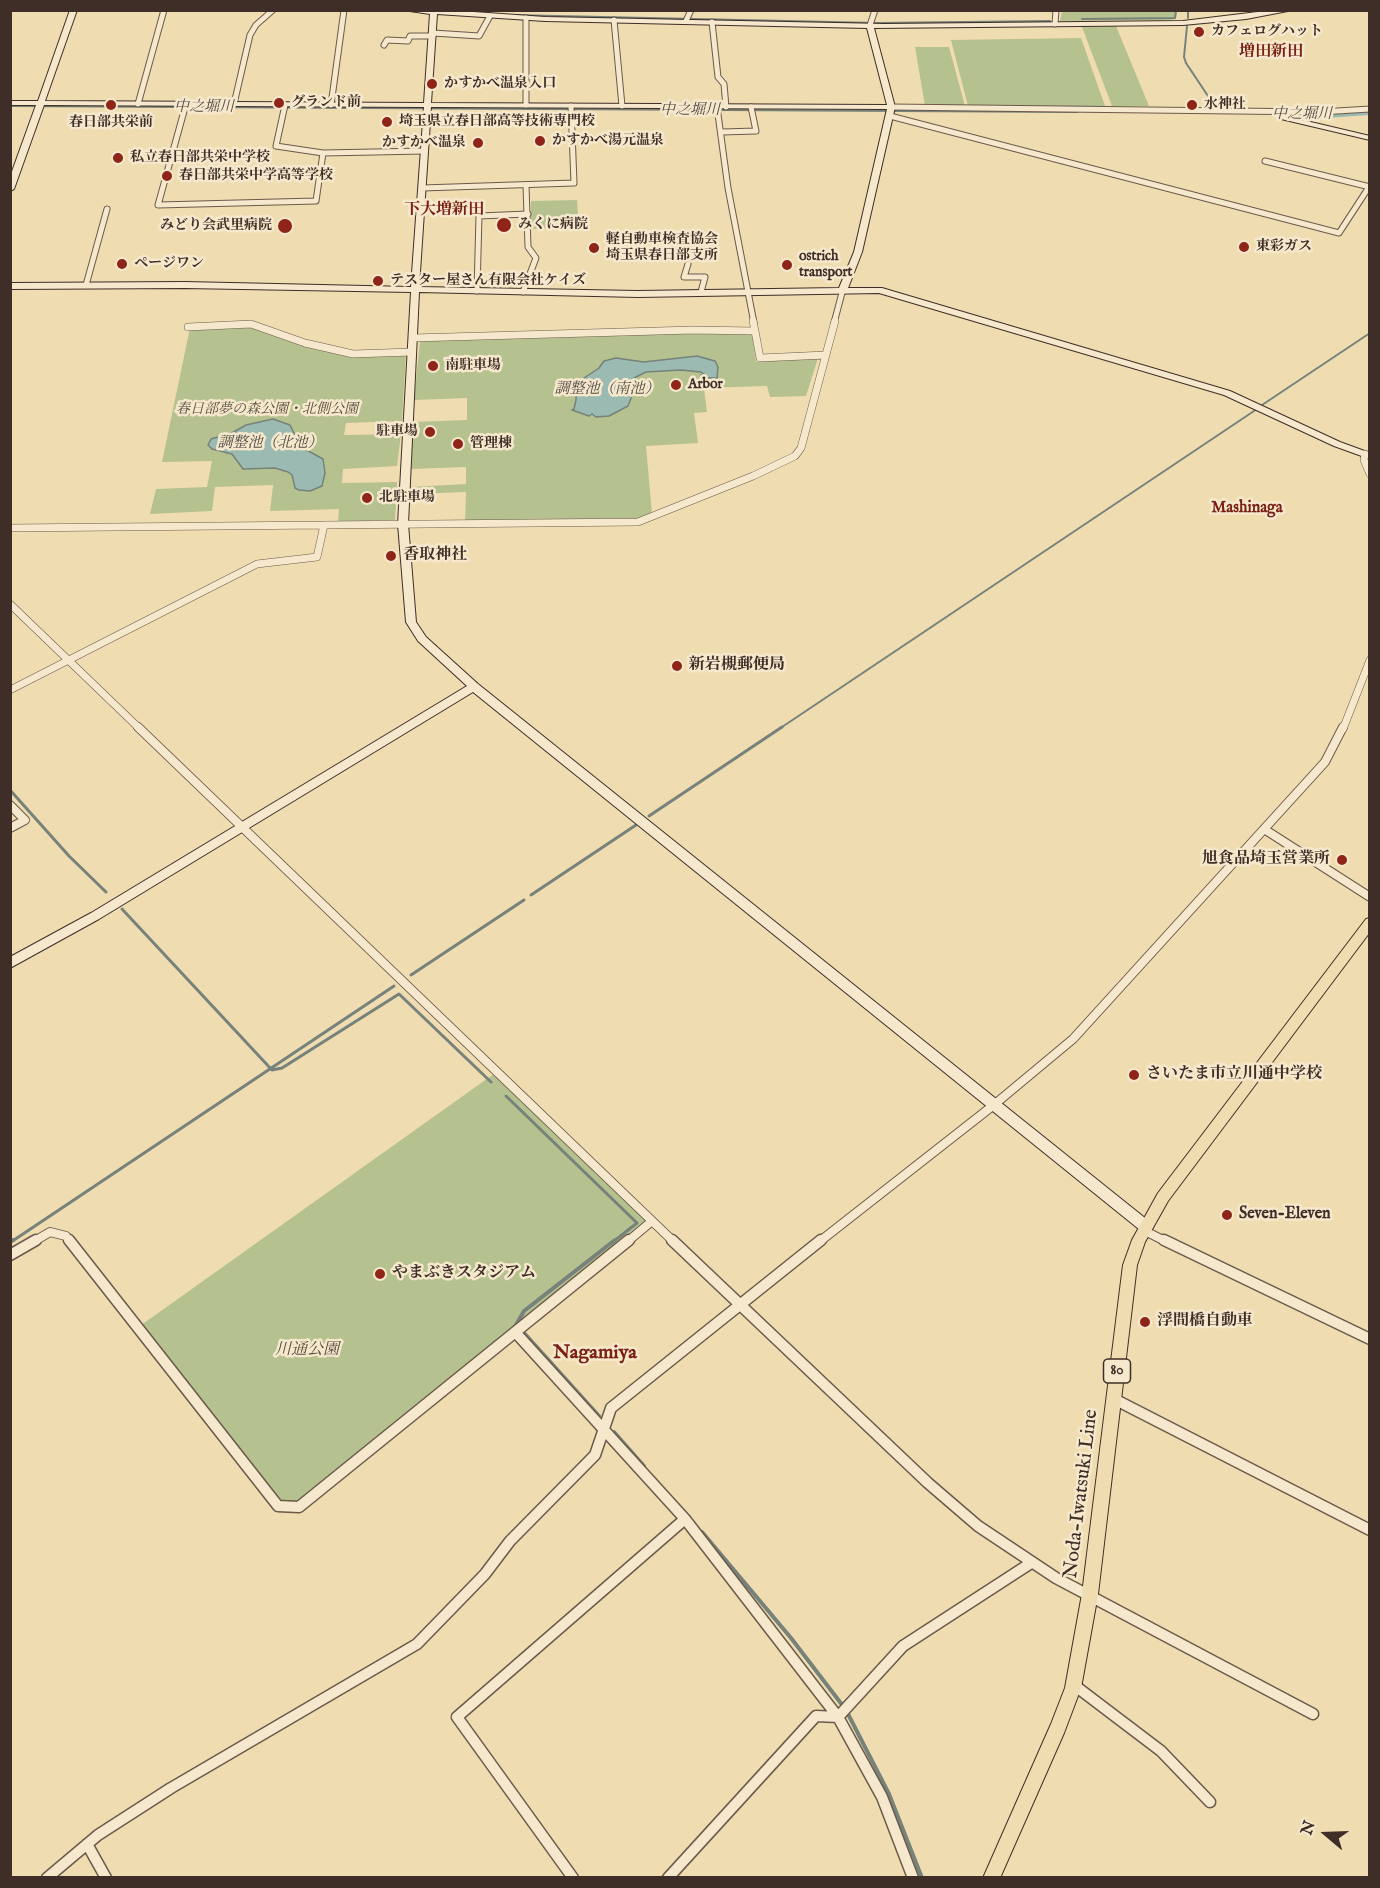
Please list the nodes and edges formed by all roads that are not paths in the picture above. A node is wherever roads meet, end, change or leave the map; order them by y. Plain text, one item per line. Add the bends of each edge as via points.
1 (74, 10) edge
2 (164, 10) edge
3 (273, 10) edge
4 (344, 10) edge
5 (406, 10) edge
6 (691, 10) edge
7 (875, 10) edge
8 (1056, 10) edge
9 (1290, 10) edge
10 (434, 12) junction
11 (506, 14) edge
12 (490, 16) junction
13 (526, 18) junction
14 (687, 19) junction
15 (614, 20) junction
16 (712, 22) junction
17 (871, 24) junction
18 (1055, 24) junction
19 (433, 34) junction
20 (384, 45) dead end
21 (10, 103) edge
22 (41, 104) junction
23 (138, 104) junction
24 (186, 104) junction
25 (234, 104) junction
26 (428, 104) junction
27 (285, 105) junction
28 (330, 105) junction
29 (525, 105) junction
30 (622, 106) junction
31 (717, 107) junction
32 (726, 107) junction
33 (752, 107) junction
34 (571, 108) junction
35 (1370, 108) edge
36 (890, 111) junction
37 (1284, 117) dead end
38 (722, 132) junction
39 (1370, 138) edge
40 (425, 151) junction
41 (323, 153) junction
42 (1264, 161) dead end
43 (14, 168) edge
44 (526, 185) junction
45 (1369, 187) edge
46 (422, 188) junction
47 (10, 189) edge
48 (107, 209) dead end
49 (528, 214) junction
50 (688, 264) dead end
51 (86, 285) junction
52 (10, 286) edge
53 (843, 289) junction
54 (415, 290) junction
55 (477, 291) junction
56 (523, 291) junction
57 (749, 291) junction
58 (701, 292) junction
59 (188, 327) dead end
60 (755, 331) junction
61 (413, 338) junction
62 (412, 352) junction
63 (826, 355) junction
64 (1367, 455) edge
65 (1370, 474) edge
66 (403, 524) junction
67 (324, 525) junction
68 (10, 528) edge
69 (10, 604) edge
70 (1370, 660) edge
71 (69, 661) junction
72 (474, 687) junction
73 (10, 690) edge
74 (10, 805) edge
75 (10, 828) edge
76 (243, 828) junction
77 (1264, 829) junction
78 (1370, 897) edge
79 (1370, 922) edge
80 (10, 963) edge
81 (995, 1104) junction
82 (652, 1221) junction
83 (1144, 1228) junction
84 (10, 1255) edge
85 (741, 1304) junction
86 (516, 1333) junction
87 (1370, 1339) edge
88 (1114, 1399) junction
89 (604, 1431) junction
90 (685, 1519) junction
91 (1370, 1530) edge
92 (1031, 1563) junction
93 (1090, 1594) junction
94 (1074, 1685) junction
95 (1313, 1714) dead end
96 (839, 1717) junction
97 (1210, 1802) dead end
98 (87, 1844) junction
99 (47, 1878) edge
100 (106, 1878) edge
101 (573, 1878) edge
102 (668, 1878) edge
103 (913, 1878) edge
104 (991, 1878) edge

1 - 22 street
2 - 23 street
3 - 25 street via 250,35
4 - 28 street
5 - 10 street
6 - 14 street
7 - 17 street
8 - 18 street
9 - 18 street via 1183,23
10 - 12 street
10 - 19 street
11 - 12 street
11 - 13 street
12 - 19 street via 479,36
13 - 15 street
13 - 29 street
14 - 15 street
14 - 16 street
15 - 30 street
16 - 17 street
16 - 32 street via 718,77 723,84
17 - 18 street
17 - 36 street
19 - 20 street via 410,36 408,41 387,40
19 - 26 street
21 - 22 street
22 - 23 street
22 - 43 street
23 - 24 street
24 - 25 street
24 - 41 street via 158,205 316,201
25 - 27 street
26 - 28 street
26 - 29 street
26 - 40 street
27 - 28 street
27 - 41 street via 276,146
29 - 34 street
30 - 31 street
30 - 34 street
31 - 32 street
31 - 38 street
32 - 33 street
33 - 36 street
33 - 38 street via 756,131
34 - 44 street via 574,183
35 - 36 street via 1320,112
36 - 45 street via 1338,233
36 - 53 street via 858,252
37 - 39 street
38 - 57 street via 728,188
40 - 41 street
40 - 46 street
42 - 45 street
43 - 47 street
44 - 46 street
44 - 49 street
46 - 54 street
48 - 51 street
49 - 55 street via 479,216
49 - 56 street via 528,247 536,258
50 - 58 street via 684,277 705,277
51 - 52 street
51 - 54 street
53 - 57 street
53 - 63 street
53 - 64 street via 879,290 1227,393
54 - 55 street
54 - 61 street
55 - 56 street
56 - 58 street
57 - 58 street
57 - 60 street
59 - 62 street via 251,324 353,354
60 - 61 street
60 - 63 street via 760,358
61 - 62 street
62 - 66 street
63 - 66 street via 801,448 795,456 651,518 620,523
64 - 65 street via 1364,460
66 - 67 street
66 - 72 street via 411,622 422,639
67 - 68 street
67 - 71 street via 317,557 257,564
69 - 71 street
70 - 77 street via 1340,736 1325,762
71 - 73 street
71 - 76 street
72 - 76 street
72 - 81 street
74 - 75 street via 25,820
76 - 80 street
76 - 82 street
77 - 78 street
77 - 81 street via 1080,1032
79 - 83 main road, Noda-Iwatsuki Line / 80 via 1163,1197
81 - 83 street
81 - 85 street
82 - 85 street
82 - 86 street
83 - 87 street
83 - 88 main road, Noda-Iwatsuki Line / 80 via 1130,1265
84 - 86 street via 50,1232 66,1236 278,1506 299,1507
85 - 89 street via 611,1408
85 - 92 street via 928,1483 978,1526
86 - 89 street
88 - 91 street
88 - 93 main road, Noda-Iwatsuki Line / 80
89 - 90 street
89 - 98 street via 596,1455 510,1541 485,1574 417,1644 171,1788
90 - 96 street
90 - 101 street via 458,1717
92 - 93 street
92 - 96 street via 903,1646
93 - 94 main road, Noda-Iwatsuki Line / 80
93 - 95 street
94 - 97 street via 1161,1751
94 - 104 main road, Noda-Iwatsuki Line / 80
96 - 102 street via 816,1716
96 - 103 street via 882,1797
98 - 99 street
98 - 100 street

